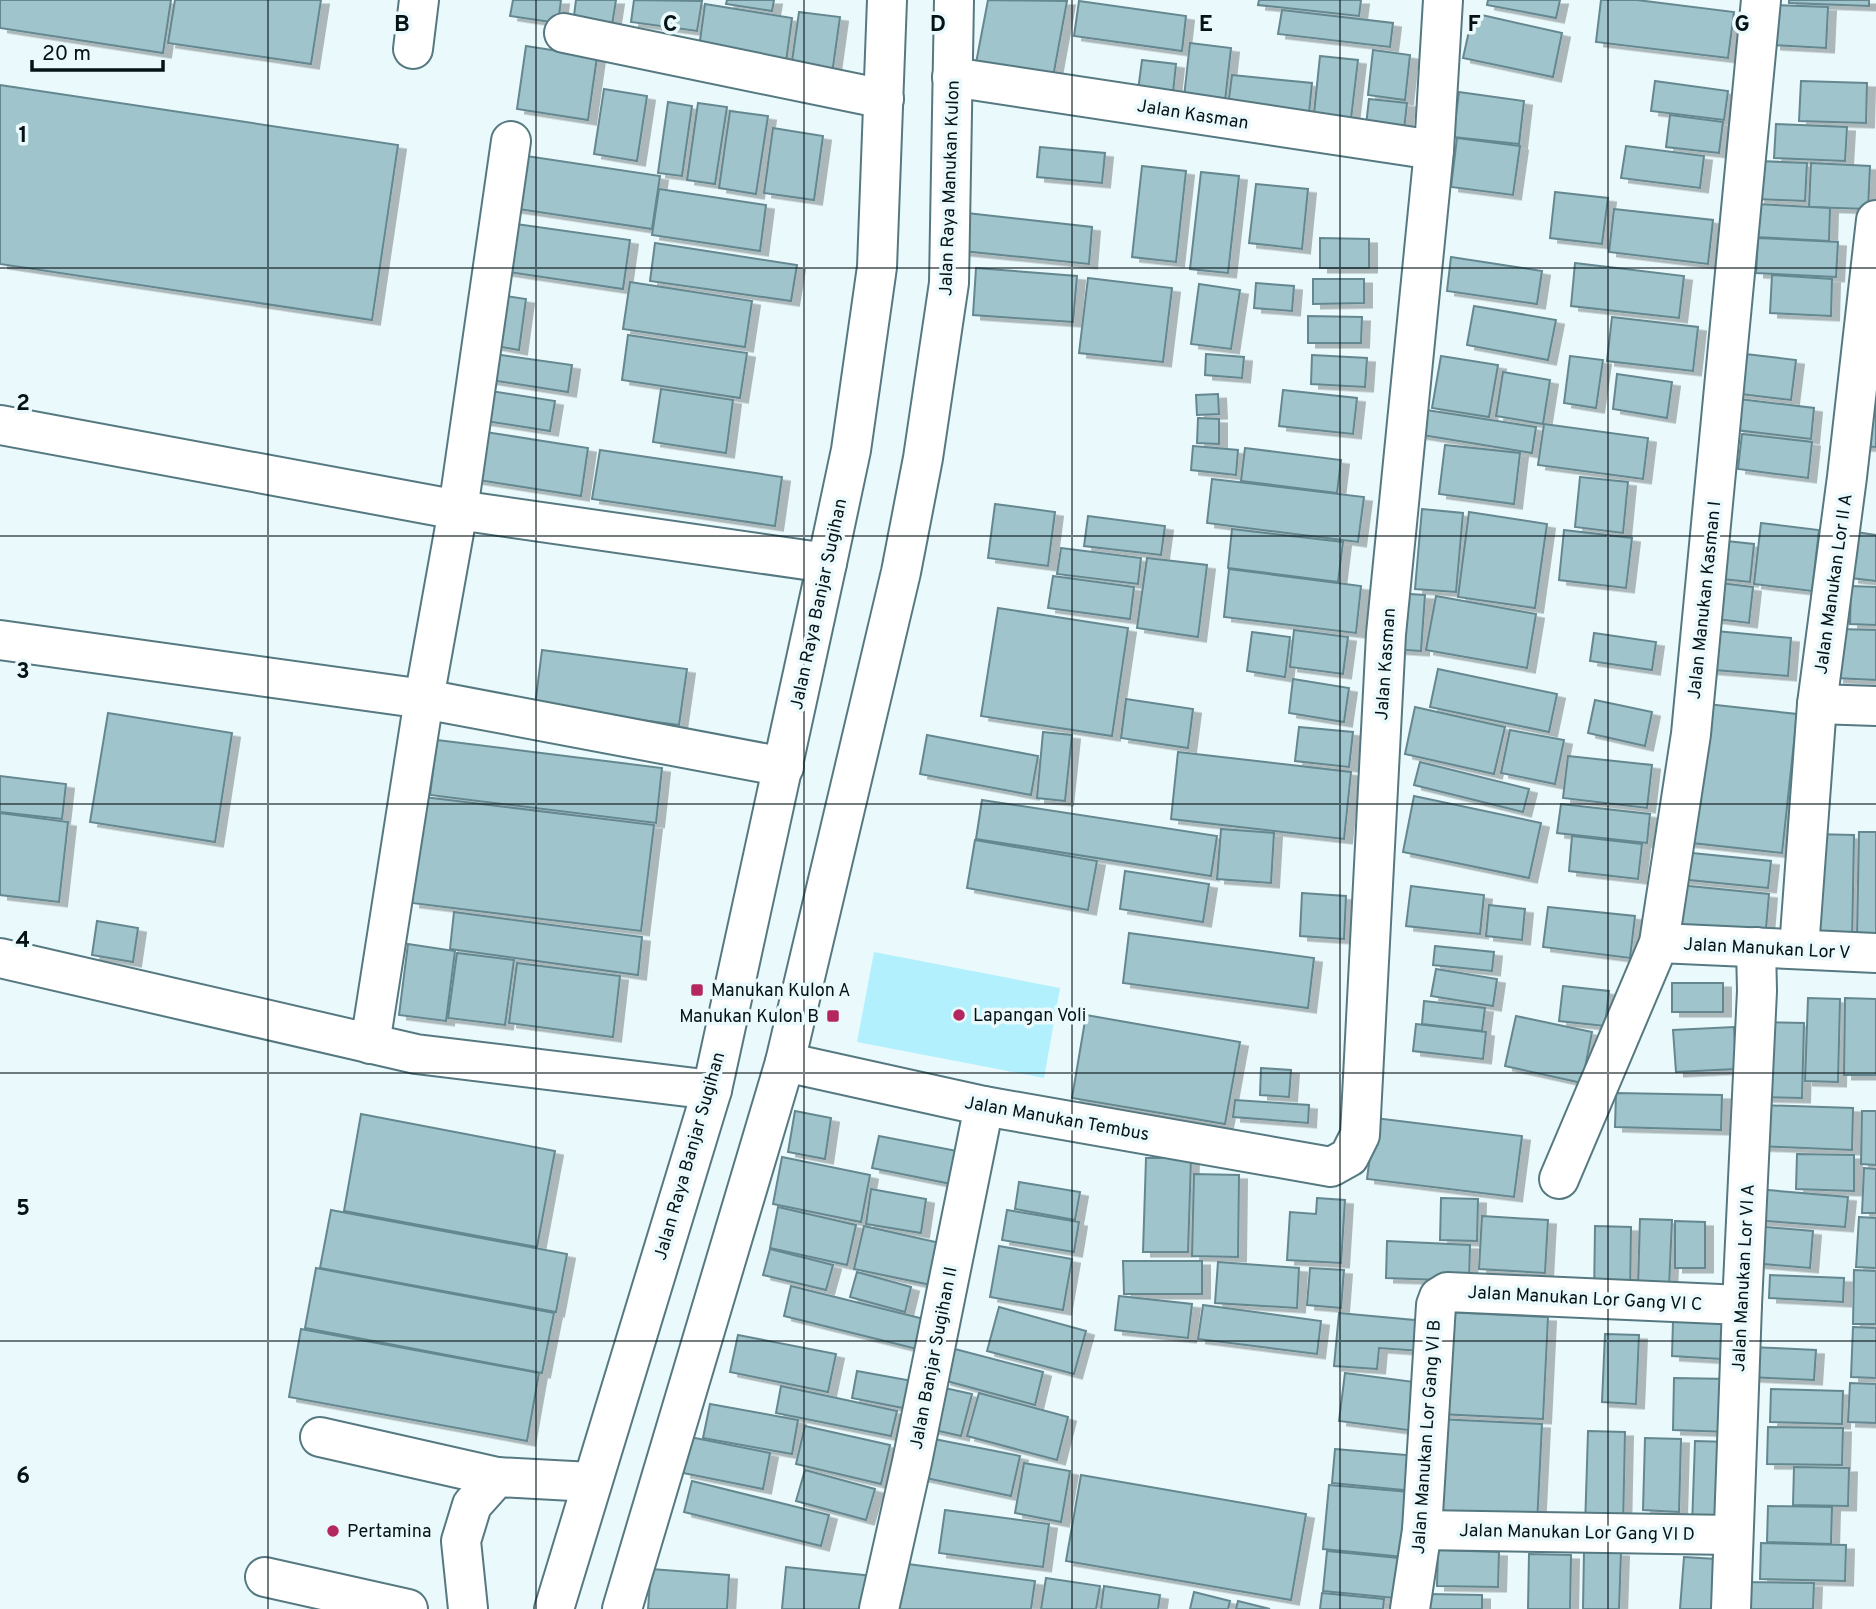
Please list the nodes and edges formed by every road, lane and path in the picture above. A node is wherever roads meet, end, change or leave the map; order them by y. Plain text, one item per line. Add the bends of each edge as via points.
1 (419, 0) edge
2 (887, 0) edge
3 (954, 0) edge
4 (1443, 0) edge
5 (1761, 0) edge
6 (564, 33) dead end
7 (414, 49) dead end
8 (952, 77) junction
9 (884, 99) junction
10 (511, 141) dead end
11 (1434, 150) junction
12 (1876, 220) edge
13 (1874, 266) edge
14 (0, 425) edge
15 (1862, 478) edge
16 (458, 510) junction
17 (827, 563) junction
18 (0, 640) edge
19 (424, 698) junction
20 (1817, 704) junction
21 (1876, 706) edge
22 (784, 767) junction
23 (1659, 943) junction
24 (1756, 947) junction
25 (1799, 949) junction
26 (1876, 953) edge
27 (0, 958) edge
28 (370, 1044) junction
29 (785, 1062) junction
30 (712, 1090) junction
31 (984, 1106) junction
32 (1331, 1167) joint
33 (1559, 1179) dead end
34 (1742, 1305) junction
35 (1436, 1306) joint
36 (320, 1437) dead end
37 (497, 1476) junction
38 (591, 1482) junction
39 (1422, 1530) junction
40 (1732, 1535) junction
41 (265, 1577) dead end
42 (408, 1609) edge
43 (468, 1609) edge
44 (554, 1609) edge
45 (622, 1609) edge
46 (879, 1609) edge
47 (1410, 1609) edge
48 (1731, 1609) edge

1 - 7 street
2 - 9 street
3 - 8 street, Jalan Raya Manukan Kulon
4 - 11 street, Jalan Kasman
5 - 23 street, Jalan Manukan Kasman I via 1691,734
6 - 9 street
8 - 11 street, Jalan Kasman
8 - 29 street, Jalan Raya Manukan Kulon via 949,283 923,458 901,572
9 - 17 street, Jalan Raya Banjar Sugihan via 877,267 851,450
10 - 16 street
11 - 32 street, Jalan Kasman via 1386,634 1360,1135 1349,1157
12 - 13 street, Jalan Manukan Lor II A
13 - 15 street, Jalan Manukan Lor II A
14 - 16 street
15 - 20 street, Jalan Manukan Lor II A
16 - 17 street
16 - 19 street
17 - 22 street, Jalan Raya Banjar Sugihan
18 - 19 street
19 - 22 street
19 - 28 street
20 - 21 street
20 - 25 street, Jalan Manukan Lor II A
22 - 30 street, Jalan Raya Banjar Sugihan
23 - 24 street, Jalan Manukan Lor V
23 - 33 street, Jalan Manukan Kasman I
24 - 25 street, Jalan Manukan Lor V
24 - 34 street, Jalan Manukan Lor VI A
25 - 26 street, Jalan Manukan Lor V
27 - 28 street
28 - 30 street via 416,1054
29 - 31 street, Jalan Manukan Tembus
29 - 45 street
30 - 38 street, Jalan Raya Banjar Sugihan
31 - 32 street, Jalan Manukan Tembus
31 - 46 street, Jalan Banjar Sugihan II
34 - 35 street, Jalan Manukan Lor Gang VI C via 1447,1292
34 - 40 street, Jalan Manukan Lor VI A
35 - 39 street, Jalan Manukan Lor Gang VI B
36 - 37 street
37 - 38 street
37 - 43 street via 472,1505 461,1541
38 - 44 street, Jalan Raya Banjar Sugihan
39 - 40 street, Jalan Manukan Lor Gang VI D
39 - 47 street, Jalan Manukan Lor Gang VI B
40 - 48 street, Jalan Manukan Lor VI A
41 - 42 street

